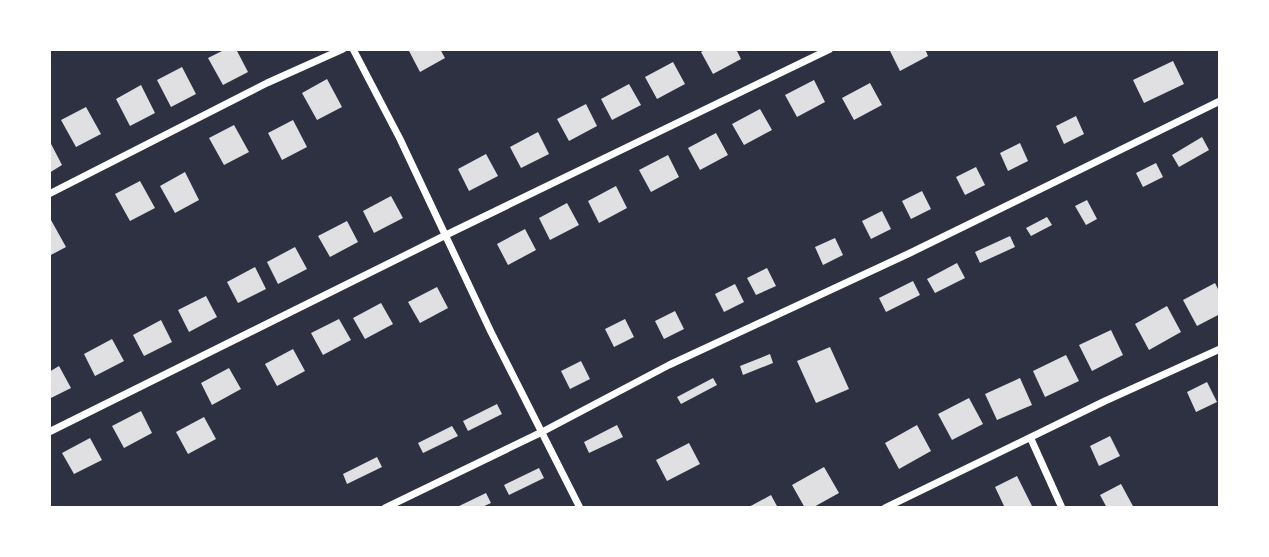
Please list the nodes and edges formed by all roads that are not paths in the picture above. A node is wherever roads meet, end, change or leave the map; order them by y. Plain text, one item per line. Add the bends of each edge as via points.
1 (343, 49) edge
2 (353, 49) edge
3 (830, 49) edge
4 (1220, 101) edge
5 (49, 194) edge
6 (446, 234) junction
7 (1220, 349) edge
8 (49, 432) edge
9 (542, 432) junction
10 (1031, 439) junction
11 (385, 508) edge
12 (580, 508) edge
13 (885, 508) edge
14 (1062, 508) edge

1 - 5 street
2 - 6 street
3 - 6 street
4 - 9 street via 911,253 669,365
6 - 8 street
6 - 9 street
7 - 10 street
9 - 11 street
9 - 12 street
10 - 13 street
10 - 14 street

